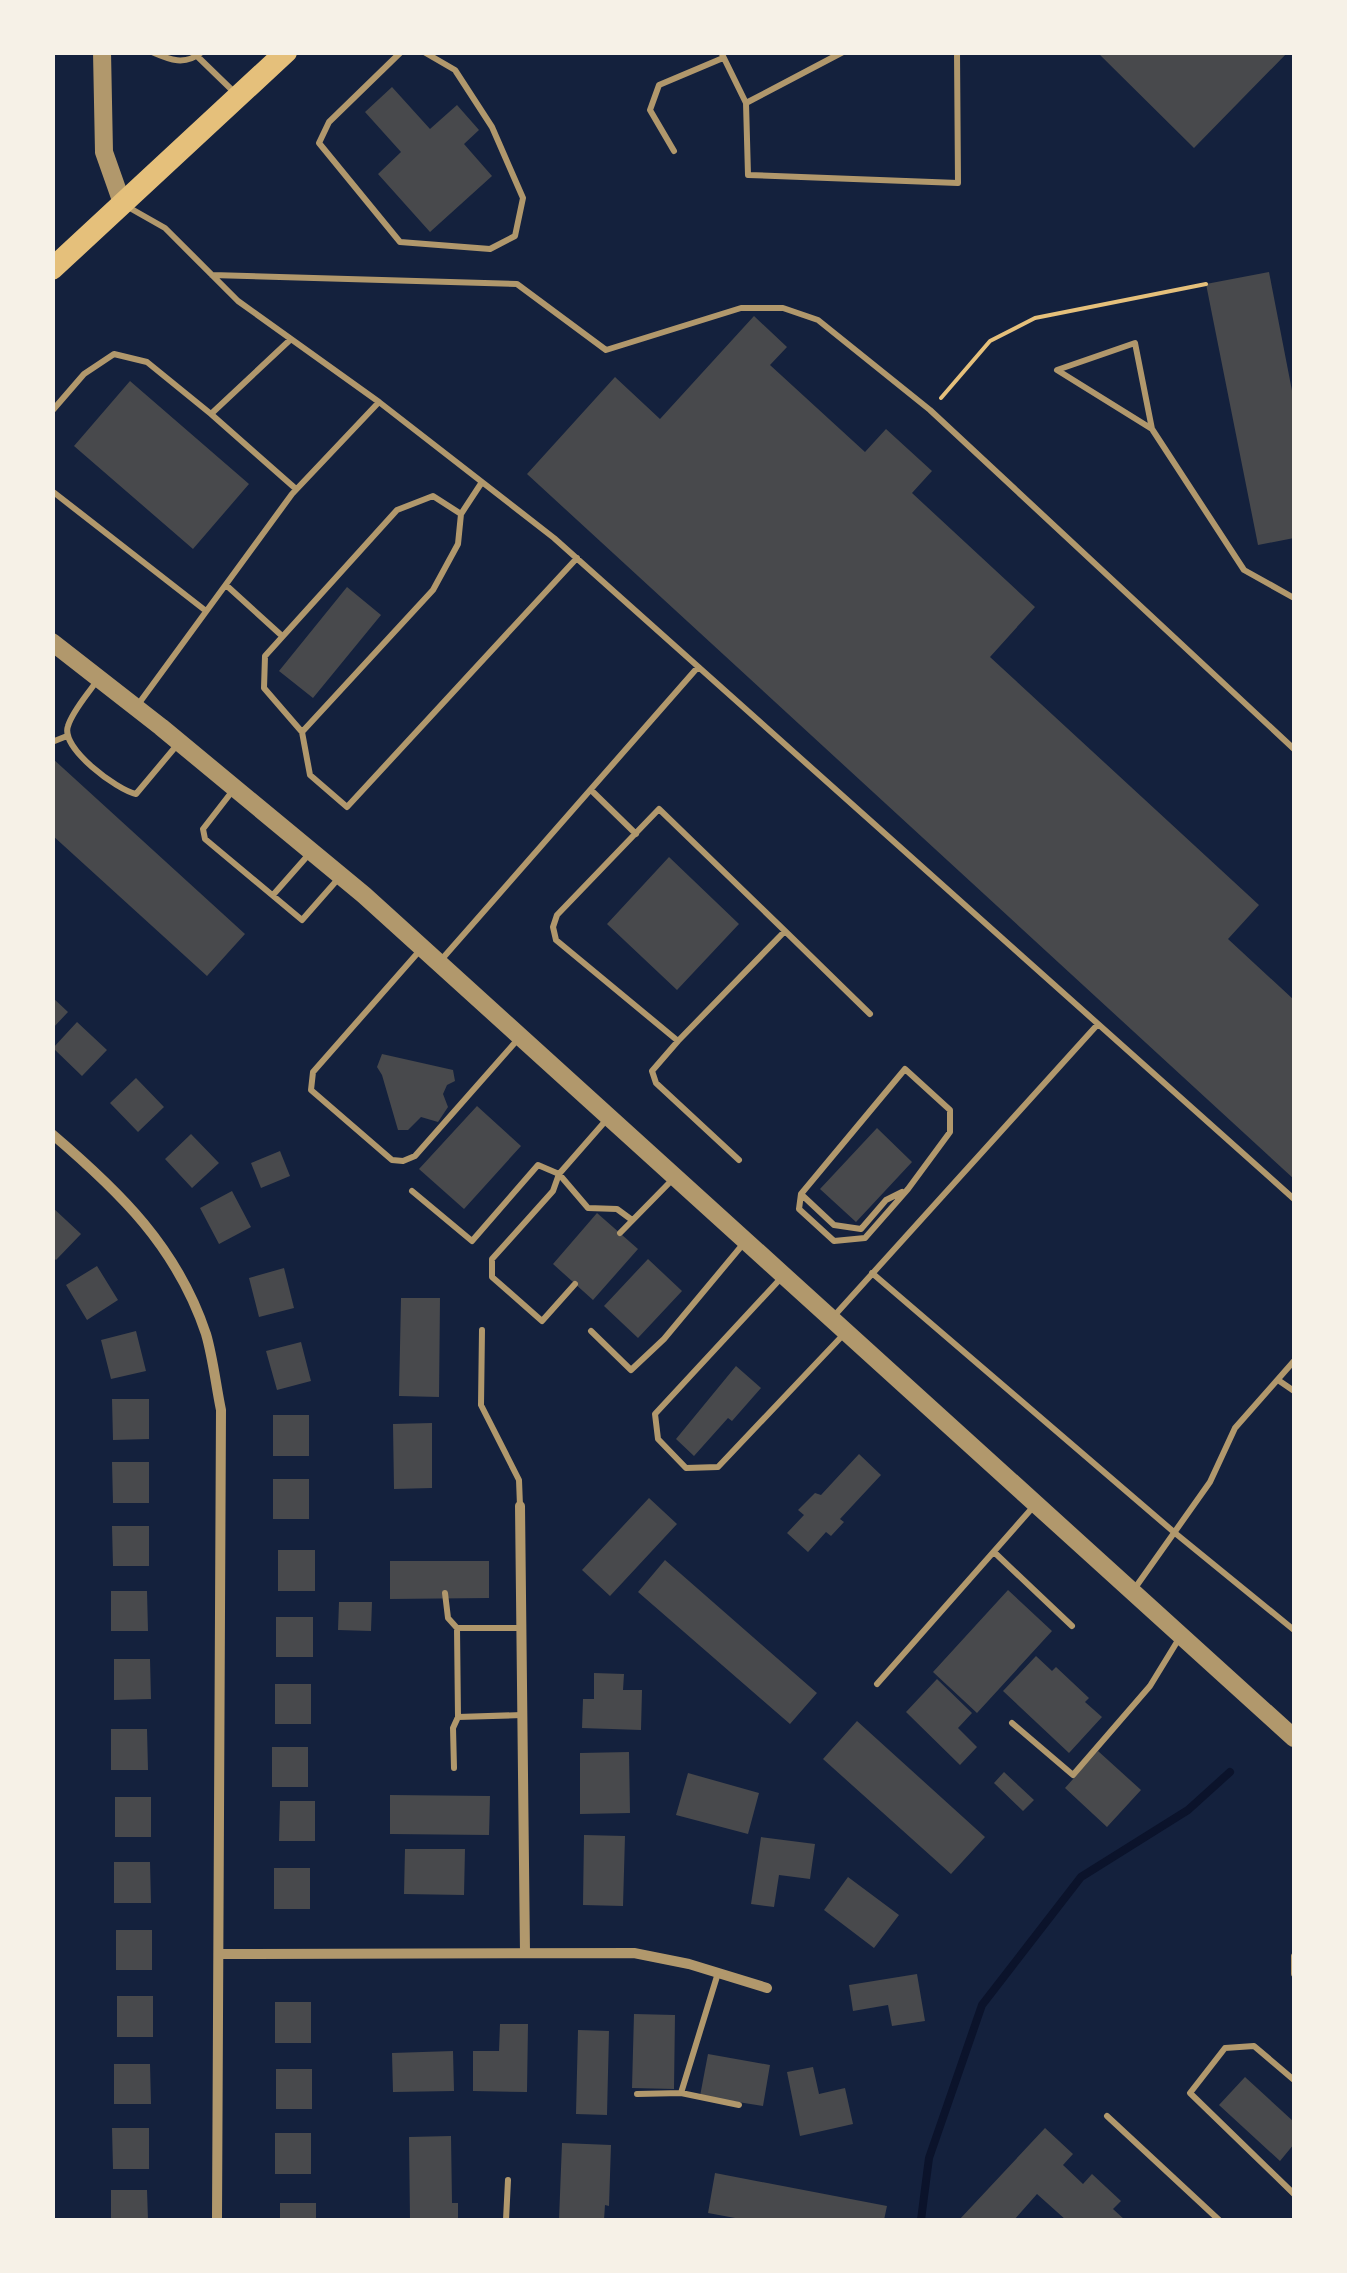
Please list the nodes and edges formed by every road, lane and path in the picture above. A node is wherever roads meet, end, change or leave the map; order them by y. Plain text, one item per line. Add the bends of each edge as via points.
1 (102, 52) edge
2 (152, 52) edge
3 (286, 52) edge
4 (401, 52) edge
5 (424, 52) edge
6 (843, 52) edge
7 (957, 52) edge
8 (200, 55) edge
9 (722, 55) edge
10 (238, 96) junction
11 (746, 104) junction
12 (674, 151) dead end
13 (122, 204) junction
14 (52, 268) edge
15 (212, 275) junction
16 (1206, 284) dead end
17 (291, 339) junction
18 (379, 402) junction
19 (930, 410) junction
20 (52, 412) edge
21 (211, 414) junction
22 (1152, 429) junction
23 (482, 482) junction
24 (296, 489) junction
25 (52, 492) edge
26 (461, 514) junction
27 (577, 558) junction
28 (226, 585) junction
29 (1294, 598) edge
30 (206, 611) junction
31 (281, 635) junction
32 (52, 642) edge
33 (698, 667) junction
34 (99, 678) junction
35 (136, 706) junction
36 (302, 732) junction
37 (67, 736) junction
38 (52, 742) edge
39 (180, 742) junction
40 (1294, 749) edge
41 (235, 788) junction
42 (592, 791) junction
43 (636, 834) junction
44 (310, 852) junction
45 (340, 877) junction
46 (273, 895) junction
47 (785, 931) junction
48 (422, 948) junction
49 (438, 963) junction
50 (870, 1014) dead end
51 (1098, 1024) junction
52 (520, 1037) junction
53 (678, 1041) junction
54 (608, 1118) junction
55 (52, 1134) edge
56 (739, 1160) dead end
57 (559, 1174) junction
58 (674, 1178) junction
59 (908, 1189) junction
60 (412, 1191) dead end
61 (801, 1194) junction
62 (1294, 1199) edge
63 (632, 1220) junction
64 (620, 1233) dead end
65 (744, 1242) junction
66 (872, 1274) junction
67 (783, 1276) junction
68 (575, 1284) dead end
69 (831, 1320) junction
70 (482, 1330) dead end
71 (591, 1331) dead end
72 (845, 1333) junction
73 (1294, 1360) edge
74 (1278, 1380) junction
75 (1294, 1390) edge
76 (1035, 1505) junction
77 (520, 1506) joint
78 (1174, 1533) junction
79 (994, 1552) junction
80 (445, 1593) dead end
81 (1132, 1593) junction
82 (1072, 1626) dead end
83 (456, 1628) junction
84 (521, 1628) junction
85 (1294, 1630) edge
86 (1181, 1636) junction
87 (877, 1684) dead end
88 (522, 1715) junction
89 (458, 1717) junction
90 (1012, 1723) dead end
91 (1294, 1738) edge
92 (454, 1768) dead end
93 (525, 1953) junction
94 (220, 1954) junction
95 (1294, 1956) edge
96 (718, 1973) junction
97 (1294, 1974) edge
98 (766, 1988) dead end
99 (1294, 2080) edge
100 (681, 2093) junction
101 (637, 2094) dead end
102 (739, 2105) dead end
103 (1107, 2116) dead end
104 (508, 2180) dead end
105 (1294, 2194) edge
106 (217, 2220) edge
107 (506, 2220) edge
108 (1219, 2220) edge

1 - 13 street via 104,152
2 - 8 lane via 178,62
3 - 10 main road
4 - 5 lane via 329,122 319,144 400,242 490,248 514,236 523,198 492,127 455,70
6 - 11 lane
7 - 11 lane via 958,184 748,175
8 - 10 lane
9 - 11 lane
9 - 12 lane via 658,85 650,110
10 - 13 main road
13 - 14 main road
13 - 15 lane via 165,228
15 - 17 lane
15 - 19 lane via 518,284 606,350 741,308 783,308 818,320
16 - 19 path via 1035,318 990,342
17 - 18 lane
17 - 21 lane
18 - 23 lane
18 - 24 lane
19 - 40 lane
20 - 21 lane via 84,374 114,354 147,362
21 - 24 lane
22 - 22 lane via 1136,343 1057,370 1073,380
22 - 29 lane via 1244,570
23 - 26 lane
23 - 27 lane
24 - 28 lane
25 - 30 lane
26 - 31 lane via 433,496 397,510
26 - 36 lane via 458,544 433,590
27 - 33 lane
27 - 36 lane via 347,807 310,775
28 - 30 lane
28 - 31 lane
30 - 35 lane
31 - 36 lane via 265,656 264,688
32 - 34 street
33 - 42 lane
33 - 51 lane
34 - 35 street
34 - 37 lane
35 - 39 street
37 - 38 lane
37 - 39 lane via 73,749 124,792 136,794
39 - 41 street
41 - 44 street
41 - 46 lane via 206,822 204,838
42 - 43 lane
42 - 49 lane
43 - 47 lane via 659,809
43 - 53 lane via 552,927 556,940
44 - 45 street
44 - 46 lane
45 - 46 lane via 302,920
45 - 48 street
47 - 50 lane
47 - 53 lane
48 - 49 street
48 - 52 lane via 313,1072 311,1090 392,1160 403,1161 415,1156
49 - 52 street
51 - 62 lane
51 - 66 lane
52 - 54 street
53 - 56 lane via 652,1070 656,1084
54 - 57 lane
54 - 58 street
55 - 94 street via 144,1220 182,1278 206,1336 221,1410
57 - 60 lane via 538,1165 472,1241
57 - 63 lane via 588,1208 617,1210
57 - 68 lane via 553,1191 492,1260 492,1277 542,1321
58 - 63 lane
58 - 65 street
59 - 61 lane via 886,1200 860,1229 834,1225
59 - 61 lane via 864,1238 834,1241 799,1210
59 - 61 lane via 950,1132 950,1110 905,1069
63 - 64 lane
65 - 67 street
65 - 71 lane via 631,1370
66 - 69 lane
66 - 78 lane
67 - 69 street
67 - 72 lane via 655,1414 658,1439 686,1468 718,1467
69 - 72 street
70 - 77 lane via 481,1405 520,1480
72 - 76 street
73 - 74 lane
74 - 75 lane
74 - 78 lane via 1236,1428 1210,1482
76 - 79 lane
76 - 81 street
77 - 84 street
78 - 81 lane
78 - 85 lane
79 - 82 lane
79 - 87 lane
80 - 83 lane
81 - 86 street
83 - 84 lane
83 - 89 lane
84 - 88 street
86 - 90 lane via 1150,1686 1072,1775
86 - 91 street
88 - 89 lane
88 - 93 street
89 - 92 lane
93 - 94 street
93 - 96 street via 634,1953
94 - 106 street
95 - 97 lane
96 - 98 street
96 - 100 lane
99 - 105 lane via 1254,2046 1226,2048 1190,2093
100 - 101 lane
100 - 102 lane
103 - 108 lane
104 - 107 lane

